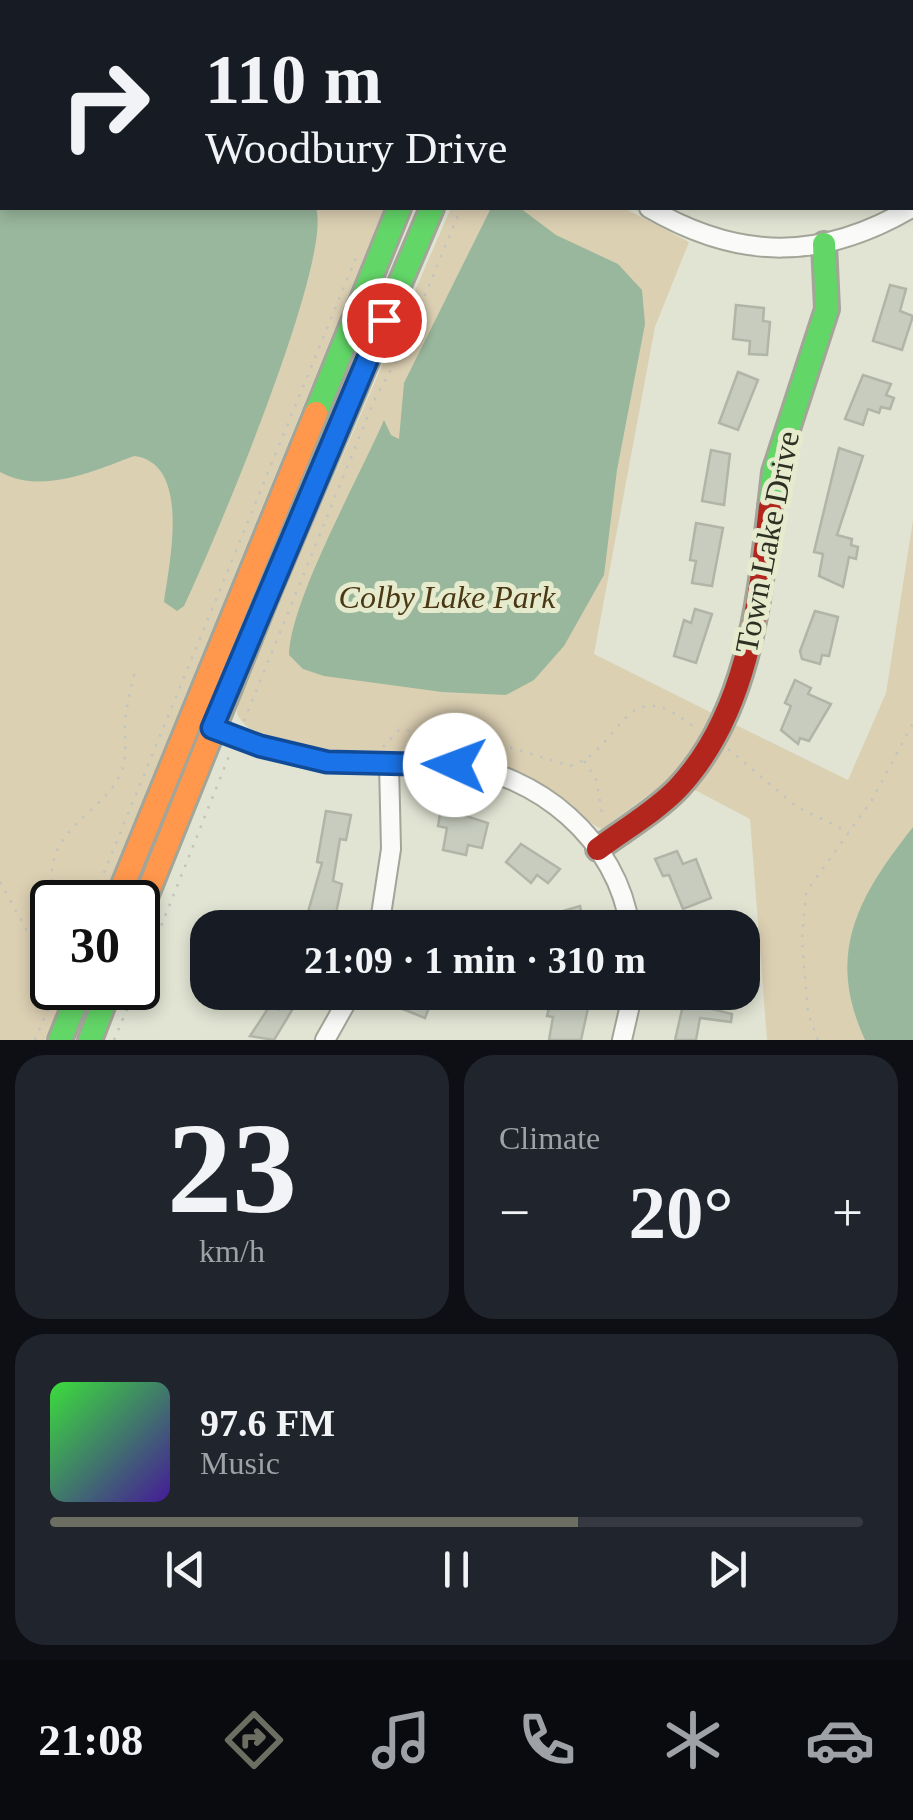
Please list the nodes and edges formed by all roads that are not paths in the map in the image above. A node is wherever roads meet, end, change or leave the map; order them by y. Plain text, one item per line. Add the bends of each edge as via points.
1 (398, 210) edge
2 (431, 210) edge
3 (909, 210) edge
4 (676, 215) edge
5 (824, 244) junction
6 (212, 728) junction
7 (389, 764) junction
8 (598, 849) junction
9 (125, 880) edge
10 (152, 880) edge
11 (382, 910) edge
12 (625, 910) edge
13 (73, 1010) edge
14 (102, 1010) edge
15 (342, 1010) edge
16 (629, 1010) edge
17 (60, 1040) edge
18 (90, 1040) edge
19 (326, 1040) edge
20 (622, 1040) edge

1 - 9 main road
2 - 6 main road
3 - 5 street
4 - 5 street via 736,245
5 - 8 main road, Town Lake Drive via 828,310 774,472 758,616 733,695 713,740 677,789
6 - 7 street via 315,760
6 - 10 main road
7 - 8 street via 455,765 515,781 560,808
7 - 11 street via 392,848
8 - 12 street
13 - 17 main road
14 - 18 main road
15 - 19 street
16 - 20 street

